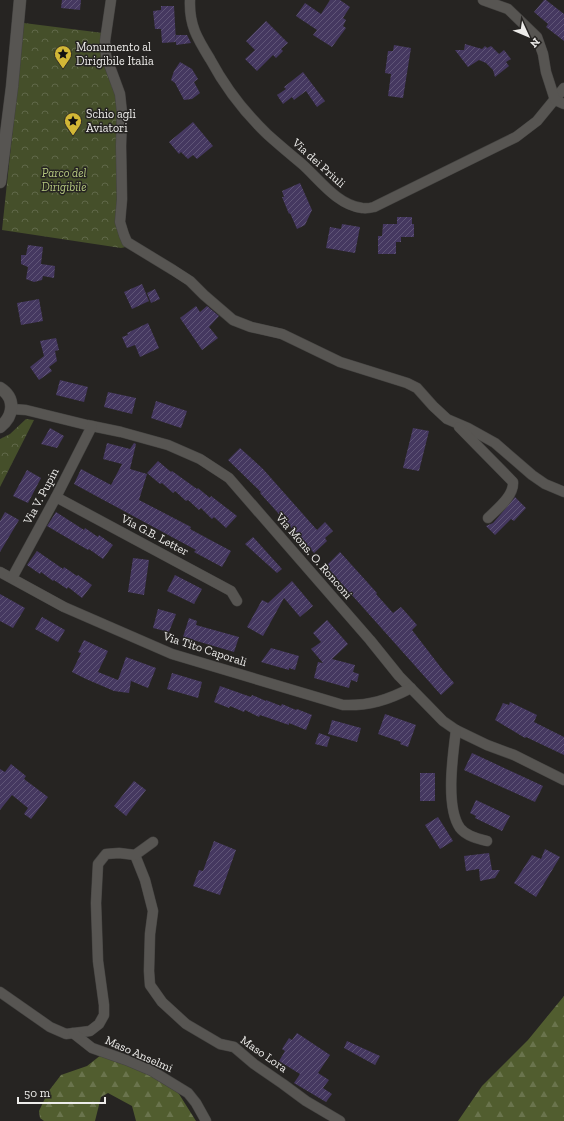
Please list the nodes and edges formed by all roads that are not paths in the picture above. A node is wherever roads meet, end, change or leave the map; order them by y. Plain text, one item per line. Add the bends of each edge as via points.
1 (20, 0) edge
2 (111, 0) edge
3 (190, 0) edge
4 (483, 0) edge
5 (564, 88) edge
6 (560, 102) edge
7 (0, 182) edge
8 (0, 388) edge
9 (12, 409) junction
10 (455, 423) junction
11 (92, 426) junction
12 (0, 427) edge
13 (564, 492) edge
14 (56, 497) junction
15 (488, 518) dead end
16 (0, 572) edge
17 (12, 578) junction
18 (237, 601) dead end
19 (411, 688) junction
20 (456, 730) junction
21 (564, 780) edge
22 (487, 841) dead end
23 (152, 842) dead end
24 (135, 855) junction
25 (0, 992) edge
26 (73, 1033) junction
27 (206, 1121) edge
28 (340, 1121) edge

1 - 7 street
2 - 10 street via 105,41 106,56 120,94 120,222 128,242 190,281 233,320 282,334 340,362 407,383 417,388 446,418
3 - 6 street, Via dei Priuli via 195,34 218,75 235,98 268,134 331,192 352,206 374,207 516,137
4 - 6 street via 508,9 537,38 546,72
5 - 6 street, Via dei Priuli
8 - 9 street via 10,397
9 - 11 street, Via Mons. O. Ronconi
9 - 12 street via 6,423
10 - 13 street via 495,443 544,484
10 - 15 street via 513,482 510,494
11 - 14 street, Via V. Pupin
11 - 19 street, Via Mons. O. Ronconi via 168,445 200,460 229,478
14 - 17 street, Via V. Pupin
14 - 18 street, Via G.B. Letter via 231,591
16 - 17 street, Via Tito Caporali
17 - 19 street, Via Tito Caporali via 64,607 172,654 343,706 380,702
19 - 20 street, Via Mons. O. Ronconi via 443,721
20 - 21 street, Via Mons. O. Ronconi
20 - 22 street via 451,792 455,818 460,828 472,837
23 - 24 street
24 - 26 street via 106,854 98,864 98,961 104,1015 99,1024 90,1031
24 - 28 street, Maso Lora via 153,911 150,934 150,985 162,1002 186,1024 220,1044 234,1047 306,1101
25 - 26 street via 50,1027 66,1034
26 - 27 street, Maso Anselmi via 92,1048 152,1072 188,1093

